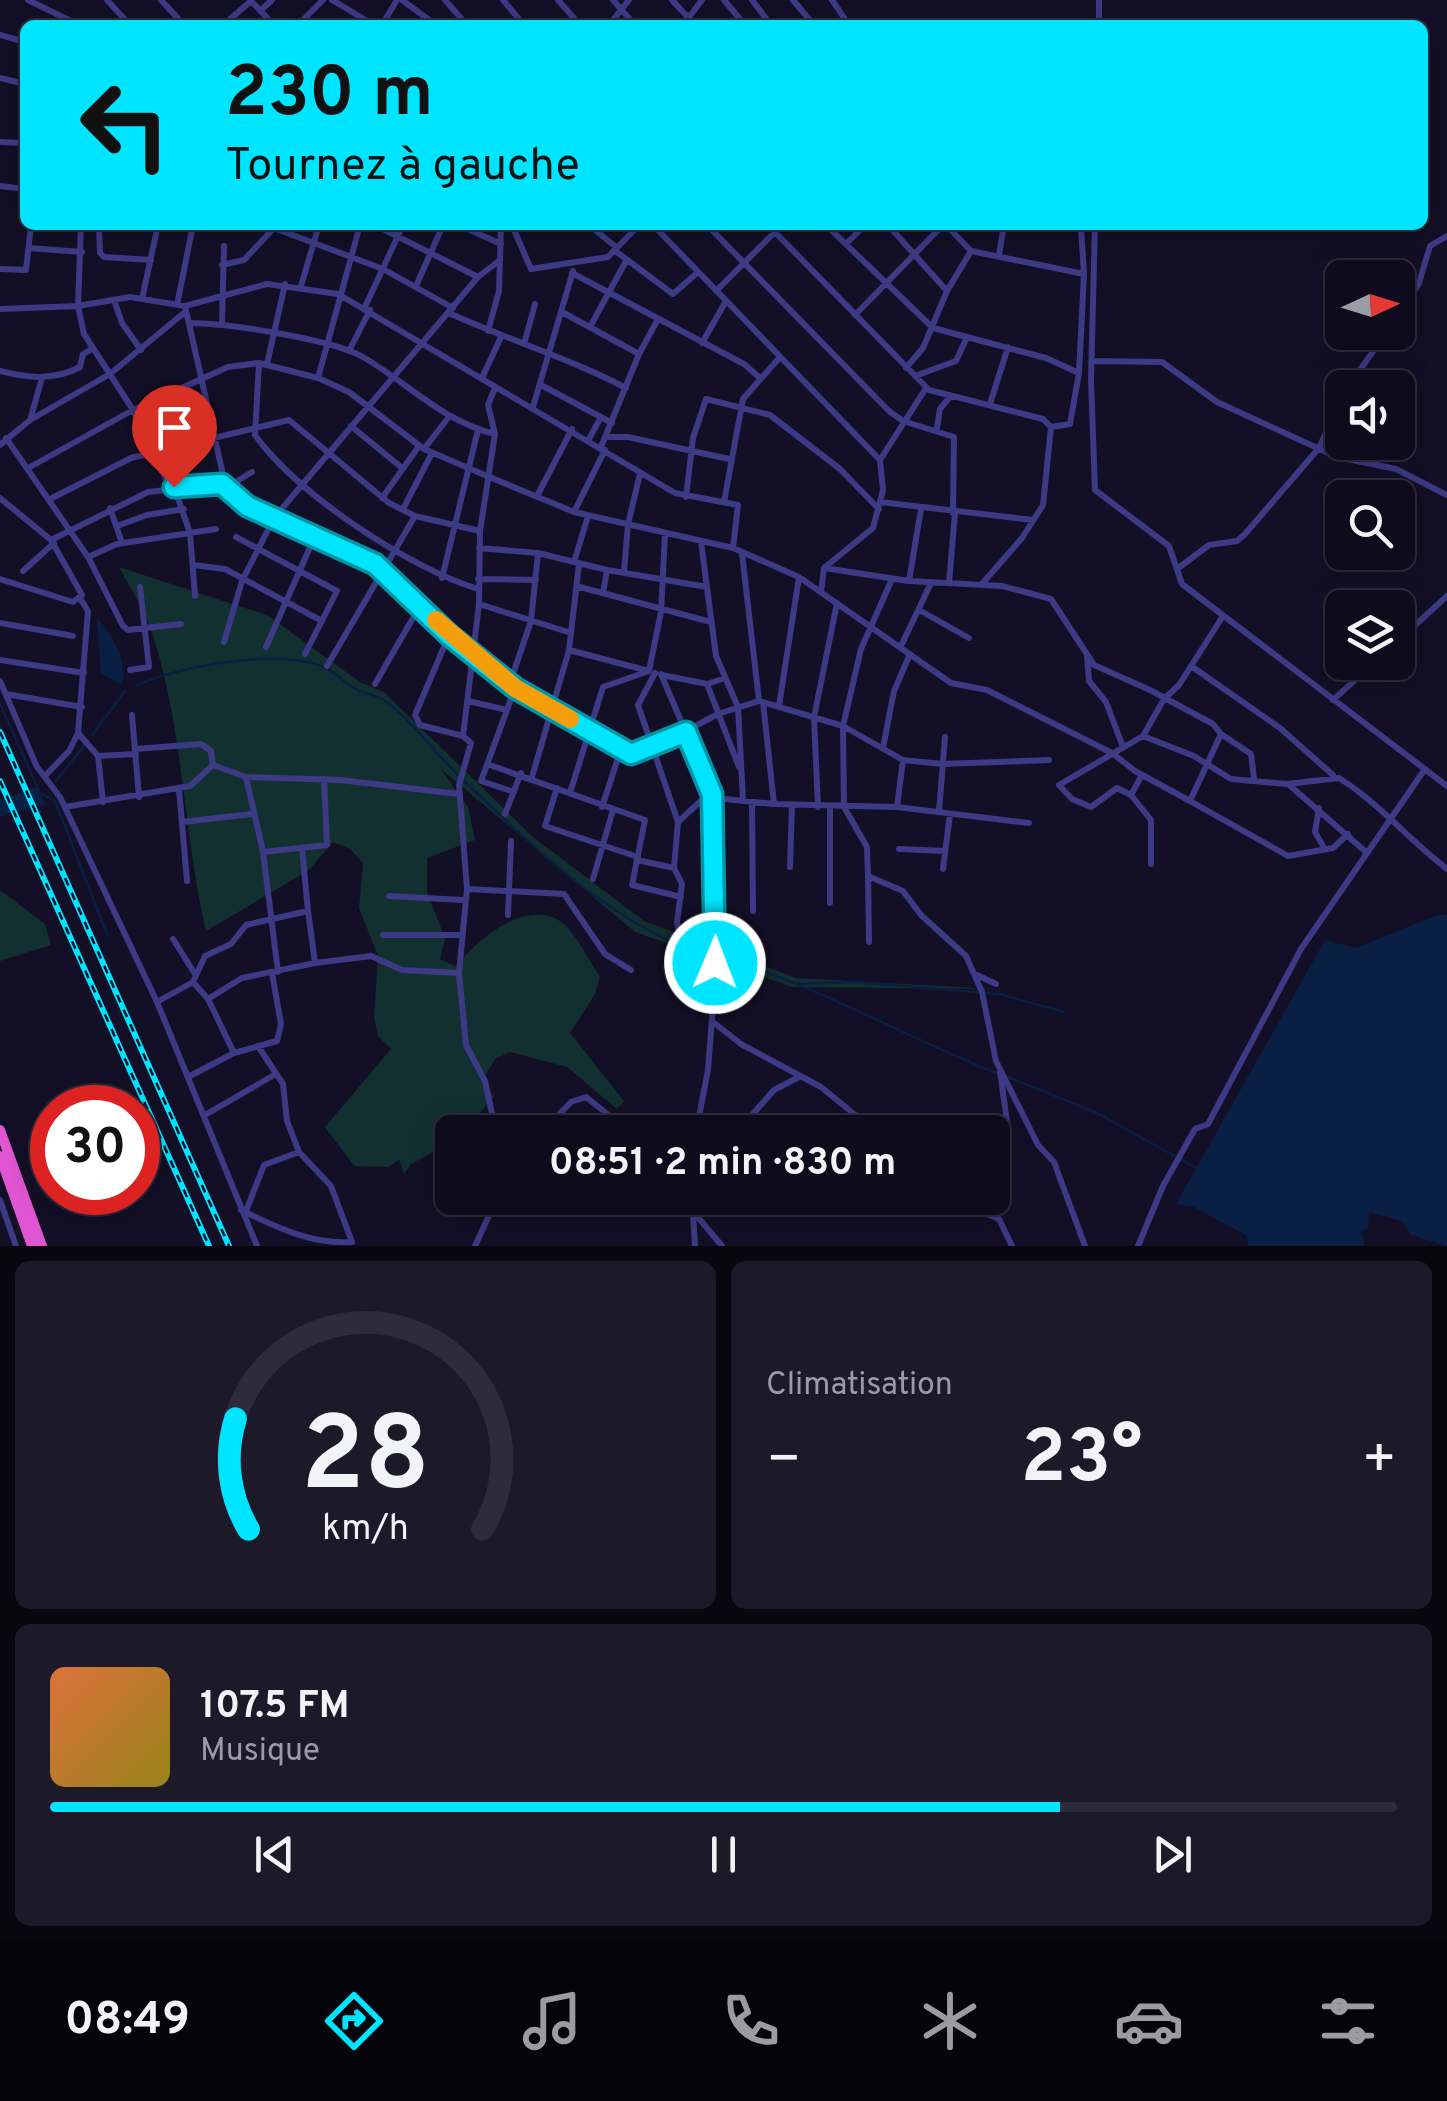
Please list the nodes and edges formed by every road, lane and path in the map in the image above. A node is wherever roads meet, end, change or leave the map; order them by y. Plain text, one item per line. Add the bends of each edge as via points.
1 (28, 0) edge
2 (107, 0) edge
3 (162, 0) edge
4 (250, 0) edge
5 (272, 0) edge
6 (303, 0) edge
7 (322, 0) edge
8 (332, 0) edge
9 (400, 0) edge
10 (445, 0) edge
11 (558, 0) edge
12 (612, 0) edge
13 (629, 0) edge
14 (702, 0) edge
15 (724, 0) edge
16 (793, 0) edge
17 (507, 2) edge
18 (260, 10) junction
19 (312, 10) junction
20 (621, 10) junction
21 (516, 16) junction
22 (69, 20) edge
23 (125, 20) edge
24 (180, 20) edge
25 (228, 20) edge
26 (269, 20) edge
27 (303, 20) edge
28 (366, 20) edge
29 (429, 20) edge
30 (463, 20) edge
31 (514, 20) edge
32 (520, 20) edge
33 (576, 20) edge
34 (612, 20) edge
35 (630, 20) edge
36 (687, 20) edge
37 (741, 20) edge
38 (810, 20) edge
39 (31, 230) edge
40 (82, 230) edge
41 (99, 230) edge
42 (157, 230) edge
43 (193, 230) edge
44 (271, 230) edge
45 (280, 230) edge
46 (317, 230) edge
47 (359, 230) edge
48 (385, 230) edge
49 (401, 230) edge
50 (441, 230) edge
51 (470, 230) edge
52 (501, 230) edge
53 (514, 230) edge
54 (594, 230) edge
55 (634, 230) edge
56 (658, 230) edge
57 (712, 230) edge
58 (831, 230) edge
59 (860, 230) edge
60 (893, 230) edge
61 (939, 230) edge
62 (949, 230) edge
63 (1003, 230) edge
64 (1081, 230) edge
65 (1095, 230) edge
66 (775, 232) joint
67 (398, 236) junction
68 (1447, 236) edge
69 (501, 244) junction
70 (846, 244) junction
71 (313, 245) junction
72 (224, 246) dead end
73 (29, 248) junction
74 (615, 249) junction
75 (971, 250) junction
76 (82, 252) junction
77 (431, 252) junction
78 (915, 253) junction
79 (998, 255) junction
80 (351, 256) junction
81 (152, 260) junction
82 (500, 260) junction
83 (626, 261) junction
84 (580, 262) junction
85 (743, 264) junction
86 (222, 265) junction
87 (0, 269) edge
88 (383, 269) junction
89 (698, 272) junction
90 (572, 273) junction
91 (1084, 274) junction
92 (478, 277) junction
93 (886, 283) junction
94 (285, 284) junction
95 (301, 286) junction
96 (416, 286) junction
97 (1415, 290) edge
98 (716, 291) junction
99 (947, 291) junction
100 (224, 292) junction
101 (338, 294) junction
102 (608, 294) junction
103 (142, 299) junction
104 (114, 300) junction
105 (726, 301) junction
106 (535, 304) dead end
107 (78, 306) junction
108 (182, 308) junction
109 (368, 309) junction
110 (0, 310) edge
111 (451, 311) junction
112 (562, 312) junction
113 (855, 315) junction
114 (657, 321) junction
115 (189, 323) junction
116 (222, 323) junction
117 (590, 328) junction
118 (933, 328) junction
119 (488, 331) junction
120 (274, 336) junction
121 (502, 336) junction
122 (968, 337) junction
123 (424, 342) junction
124 (702, 343) junction
125 (524, 344) junction
126 (325, 345) junction
127 (1008, 346) junction
128 (92, 349) junction
129 (142, 350) junction
130 (349, 351) junction
131 (550, 352) junction
132 (638, 354) junction
133 (780, 357) junction
134 (1092, 360) junction
135 (263, 364) junction
136 (906, 368) junction
137 (0, 371) edge
138 (1079, 372) junction
139 (110, 374) junction
140 (202, 376) junction
141 (914, 376) junction
142 (42, 378) junction
143 (318, 378) junction
144 (392, 378) junction
145 (482, 378) junction
146 (760, 378) junction
147 (541, 385) junction
148 (495, 388) junction
149 (626, 388) junction
150 (926, 388) junction
151 (949, 398) junction
152 (990, 404) junction
153 (367, 407) junction
154 (534, 408) junction
155 (740, 408) junction
156 (133, 410) junction
157 (600, 417) junction
158 (448, 418) junction
159 (30, 420) junction
160 (906, 422) junction
161 (612, 423) junction
162 (351, 426) junction
163 (1051, 427) junction
164 (0, 428) edge
165 (937, 428) junction
166 (572, 429) junction
167 (254, 430) junction
168 (478, 430) junction
169 (1325, 433) edge
170 (495, 434) junction
171 (215, 436) junction
172 (606, 437) junction
173 (589, 439) junction
174 (4, 440) edge
175 (421, 447) junction
176 (603, 448) junction
177 (1318, 448) junction
178 (155, 450) junction
179 (691, 451) junction
180 (432, 453) junction
181 (327, 454) junction
182 (729, 459) junction
183 (880, 460) junction
184 (30, 467) junction
185 (402, 468) junction
186 (467, 468) junction
187 (252, 472) dead end
188 (640, 474) junction
189 (487, 476) junction
190 (300, 484) junction
191 (224, 486) junction
192 (172, 487) junction
193 (1447, 495) edge
194 (537, 496) junction
195 (686, 497) junction
196 (0, 498) edge
197 (382, 498) junction
198 (50, 499) junction
199 (724, 502) junction
200 (880, 506) junction
201 (110, 508) junction
202 (184, 509) junction
203 (921, 509) junction
204 (402, 510) junction
205 (574, 512) junction
206 (954, 513) junction
207 (415, 516) junction
208 (588, 516) junction
209 (274, 518) junction
210 (1034, 520) junction
211 (628, 524) junction
212 (116, 526) junction
213 (454, 526) junction
214 (69, 528) junction
215 (216, 529) dead end
216 (480, 531) junction
217 (190, 532) junction
218 (665, 534) junction
219 (314, 536) junction
220 (236, 537) dead end
221 (700, 541) junction
222 (52, 542) junction
223 (122, 543) junction
224 (259, 548) junction
225 (480, 548) junction
226 (733, 548) junction
227 (742, 551) junction
228 (398, 552) junction
229 (538, 553) junction
230 (88, 557) junction
231 (576, 563) junction
232 (194, 565) junction
233 (824, 568) junction
234 (607, 570) junction
235 (1176, 570) junction
236 (23, 571) dead end
237 (299, 571) junction
238 (385, 571) junction
239 (624, 572) junction
240 (442, 578) junction
241 (478, 578) junction
242 (800, 578) junction
243 (0, 579) edge
244 (892, 579) junction
245 (536, 580) junction
246 (242, 581) junction
247 (662, 581) junction
248 (909, 581) junction
249 (932, 582) junction
250 (949, 583) junction
251 (982, 584) junction
252 (576, 586) junction
253 (140, 587) dead end
254 (707, 587) junction
255 (478, 589) junction
256 (820, 592) junction
257 (603, 593) junction
258 (195, 596) dead end
259 (1447, 596) edge
260 (80, 598) junction
261 (285, 603) junction
262 (837, 603) junction
263 (421, 604) junction
264 (480, 604) junction
265 (919, 610) junction
266 (661, 612) junction
267 (1223, 616) junction
268 (322, 621) junction
269 (531, 621) junction
270 (711, 622) junction
271 (0, 623) edge
272 (181, 624) dead end
273 (870, 624) junction
274 (1415, 625) edge
275 (145, 629) junction
276 (571, 633) junction
277 (449, 635) junction
278 (72, 636) dead end
279 (969, 638) dead end
280 (224, 642) dead end
281 (900, 646) junction
282 (266, 647) dead end
283 (569, 650) junction
284 (306, 654) dead end
285 (910, 654) junction
286 (1087, 654) junction
287 (474, 656) junction
288 (0, 660) edge
289 (327, 666) dead end
290 (1191, 666) junction
291 (130, 670) dead end
292 (84, 672) junction
293 (655, 673) junction
294 (725, 678) junction
295 (1355, 680) edge
296 (0, 682) edge
297 (375, 684) dead end
298 (707, 684) junction
299 (512, 686) junction
300 (6, 694) junction
301 (1164, 698) junction
302 (1334, 700) junction
303 (468, 701) junction
304 (761, 702) junction
305 (779, 706) junction
306 (82, 707) junction
307 (738, 707) junction
308 (552, 709) junction
309 (507, 710) junction
310 (718, 714) junction
311 (132, 715) dead end
312 (814, 716) junction
313 (844, 726) junction
314 (590, 730) junction
315 (78, 732) junction
316 (686, 732) junction
317 (1221, 734) junction
318 (463, 736) junction
319 (1143, 736) junction
320 (944, 738) dead end
321 (1123, 747) junction
322 (654, 748) junction
323 (882, 748) junction
324 (621, 749) junction
325 (136, 752) junction
326 (1112, 752) junction
327 (98, 756) junction
328 (903, 760) junction
329 (1048, 760) dead end
330 (487, 764) junction
331 (942, 764) junction
332 (213, 765) junction
333 (1208, 766) junction
334 (1425, 769) junction
335 (521, 773) junction
336 (742, 774) junction
337 (45, 776) junction
338 (1142, 776) junction
339 (1334, 776) junction
340 (246, 777) junction
341 (532, 777) junction
342 (1254, 779) junction
343 (324, 780) junction
344 (1286, 784) junction
345 (1447, 786) edge
346 (557, 788) junction
347 (179, 789) junction
348 (459, 790) junction
349 (514, 792) junction
350 (570, 793) junction
351 (712, 794) junction
352 (1131, 796) junction
353 (139, 797) junction
354 (748, 801) junction
355 (1190, 801) junction
356 (102, 802) junction
357 (774, 804) junction
358 (65, 806) junction
359 (792, 806) junction
360 (602, 807) junction
361 (818, 807) junction
362 (830, 807) junction
363 (844, 807) junction
364 (898, 807) junction
365 (1319, 807) junction
366 (613, 810) junction
367 (938, 812) junction
368 (252, 814) junction
369 (505, 814) dead end
370 (950, 814) junction
371 (1388, 820) junction
372 (182, 822) junction
373 (678, 822) junction
374 (1029, 823) dead end
375 (1348, 834) junction
376 (511, 841) dead end
377 (603, 845) junction
378 (1323, 846) junction
379 (302, 848) junction
380 (899, 849) dead end
381 (945, 850) junction
382 (263, 852) junction
383 (1366, 852) junction
384 (637, 858) junction
385 (1152, 864) dead end
386 (790, 867) dead end
387 (674, 868) junction
388 (943, 868) dead end
389 (1447, 869) edge
390 (868, 876) junction
391 (593, 879) dead end
392 (187, 881) dead end
393 (466, 888) junction
394 (509, 890) junction
395 (389, 896) dead end
396 (681, 897) junction
397 (463, 900) junction
398 (830, 904) dead end
399 (753, 911) dead end
400 (308, 912) junction
401 (508, 916) dead end
402 (270, 920) junction
403 (383, 935) dead end
404 (460, 935) junction
405 (173, 939) dead end
406 (869, 942) dead end
407 (314, 963) junction
408 (631, 970) dead end
409 (275, 972) junction
410 (459, 973) junction
411 (976, 975) junction
412 (194, 979) junction
413 (996, 984) dead end
414 (714, 993) junction
415 (208, 1000) junction
416 (158, 1002) junction
417 (712, 1022) junction
418 (258, 1046) junction
419 (234, 1053) junction
420 (999, 1067) junction
421 (274, 1076) junction
422 (800, 1076) junction
423 (188, 1077) junction
424 (204, 1115) junction
425 (492, 1115) edge
426 (558, 1115) edge
427 (609, 1115) edge
428 (698, 1115) edge
429 (752, 1115) edge
430 (853, 1115) edge
431 (1006, 1115) edge
432 (0, 1130) edge
433 (300, 1152) junction
434 (0, 1156) edge
435 (0, 1200) edge
436 (244, 1211) junction
437 (20, 1212) junction
438 (489, 1215) edge
439 (695, 1215) edge
440 (696, 1215) edge
441 (989, 1215) edge
442 (4, 1219) edge
443 (16, 1246) edge
444 (32, 1246) edge
445 (42, 1246) edge
446 (257, 1246) edge
447 (474, 1246) edge
448 (695, 1246) edge
449 (722, 1246) edge
450 (1012, 1246) edge
451 (1086, 1246) edge
452 (1138, 1246) edge

1 - 22 street
2 - 23 street
3 - 24 street
4 - 18 street
4 - 25 street
5 - 18 street
6 - 19 street
7 - 19 street
8 - 28 street
9 - 29 street
10 - 30 street
11 - 33 street
12 - 20 street
13 - 20 street
14 - 36 street
15 - 37 street
16 - 38 street
17 - 21 street
18 - 26 street
19 - 27 street
20 - 34 street
20 - 35 street
21 - 31 street
21 - 32 street
39 - 73 street
40 - 76 street
41 - 81 street via 104,257
42 - 81 street
43 - 108 street
44 - 86 street via 244,260
45 - 71 street
46 - 71 street
47 - 80 street
48 - 67 street
49 - 67 street
50 - 77 street
51 - 69 street
52 - 69 street
53 - 84 street via 531,269
54 - 74 street
55 - 74 street
56 - 89 street
57 - 85 street
58 - 70 street
59 - 70 street
60 - 78 street
61 - 78 street
62 - 75 street
63 - 79 street
64 - 91 street
65 - 134 street
66 - 85 street
66 - 113 street
67 - 77 street
67 - 88 street
68 - 97 street via 1430,246
69 - 82 street
70 - 93 street
71 - 80 street
71 - 95 street
72 - 86 street
73 - 76 street
73 - 87 street via 26,270
74 - 83 street
74 - 84 street via 608,258
75 - 79 street
75 - 99 street
76 - 107 street
77 - 92 street
77 - 96 street
78 - 93 street
78 - 99 street
79 - 91 street
80 - 88 street
80 - 101 street
81 - 103 street
82 - 92 street
82 - 119 street via 500,291
83 - 89 street via 673,294
83 - 102 street
84 - 90 street
85 - 98 street
85 - 160 street
86 - 100 street
88 - 96 street
88 - 109 street
89 - 98 street
90 - 102 street
90 - 112 street
91 - 138 street
92 - 111 street
93 - 113 street
93 - 118 street
94 - 95 street
94 - 100 street
94 - 120 street
95 - 101 street
96 - 111 street
98 - 105 street
99 - 118 street
100 - 108 street
100 - 116 street
101 - 109 street
101 - 126 street
102 - 114 street
102 - 117 street
103 - 104 street
103 - 108 street
104 - 107 street
104 - 129 street
105 - 124 street
105 - 133 street
106 - 125 street
107 - 110 street
107 - 128 street
108 - 115 street
108 - 129 street
109 - 123 street
109 - 130 street
111 - 119 street
111 - 123 street
112 - 117 street
112 - 131 street
113 - 136 street
114 - 124 street
114 - 132 street
115 - 116 street
115 - 140 street
116 - 120 street
117 - 132 street
118 - 122 street
118 - 136 street
119 - 121 street
120 - 126 street
120 - 135 street
121 - 125 street
121 - 145 street
122 - 127 street
122 - 141 street via 956,361
123 - 144 street
123 - 145 street
124 - 146 street
125 - 131 street
126 - 130 street
126 - 143 street
127 - 138 street
127 - 152 street
128 - 139 street
128 - 142 street via 76,370
129 - 139 street
130 - 144 street
131 - 147 street
131 - 149 street
132 - 149 street
133 - 146 street
133 - 183 street
134 - 177 street via 1164,362 1218,402
134 - 235 street via 1092,486 1170,546
135 - 140 street
135 - 143 street
135 - 167 street
136 - 141 street
137 - 142 street
138 - 163 street via 1073,420
139 - 156 street
139 - 159 street
140 - 156 street
140 - 171 street
141 - 150 street
142 - 159 street
143 - 153 street
144 - 153 street
144 - 158 street
145 - 148 street
146 - 155 street
147 - 154 street
147 - 157 street
148 - 154 street
148 - 170 street via 488,405
149 - 161 street
150 - 151 street
150 - 160 street
151 - 152 street
151 - 165 street
152 - 163 street
153 - 162 street
153 - 175 street
154 - 166 street
155 - 179 street via 704,400
155 - 182 street
155 - 200 street via 786,426
156 - 178 street
156 - 184 street
157 - 161 street
157 - 173 street
158 - 168 street
158 - 175 street
159 - 174 street
160 - 165 street
160 - 183 street
161 - 172 street
162 - 181 street
162 - 185 street
163 - 210 street via 1044,500
164 - 174 street
165 - 206 street via 956,440
166 - 173 street
166 - 194 street
167 - 171 street
167 - 181 street via 289,420
167 - 190 street
168 - 170 street
168 - 186 street
169 - 177 street
170 - 189 street
171 - 178 street
171 - 191 street
172 - 176 street
172 - 179 street
173 - 176 street
174 - 184 street
175 - 180 street
175 - 185 street
176 - 188 street
176 - 205 street
177 - 193 street via 1396,468
177 - 235 street via 1237,541 1205,547
178 - 192 street
178 - 198 street
179 - 182 street
179 - 195 street
180 - 186 street
180 - 204 street
181 - 190 street
181 - 197 street
182 - 199 street
183 - 200 street
184 - 198 street
185 - 197 street
186 - 189 street
186 - 213 street
187 - 191 street
188 - 195 street
188 - 211 street
189 - 194 street
189 - 216 street
190 - 209 street
190 - 228 street
191 - 192 street
191 - 209 street
192 - 201 street
192 - 202 street
194 - 205 street
195 - 199 street
196 - 222 street
197 - 204 street
198 - 214 street
199 - 226 street via 738,506
200 - 203 street
200 - 233 street via 871,532
201 - 212 street
201 - 214 street
202 - 212 street
202 - 217 street
203 - 206 street
203 - 248 street
204 - 207 street
205 - 208 street
206 - 210 street
206 - 250 street
207 - 213 street
207 - 228 street
208 - 211 street
208 - 231 street
209 - 219 street
209 - 224 street
210 - 251 street
211 - 218 street
211 - 239 street
212 - 223 street
213 - 216 street
213 - 240 street
214 - 222 street
214 - 230 street
215 - 217 street
216 - 225 street
217 - 223 street
217 - 232 street
218 - 221 street
218 - 247 street
219 - 237 street
219 - 238 street
220 - 224 street
221 - 226 street
221 - 254 street
222 - 236 street
222 - 260 street
223 - 230 street
224 - 237 street
224 - 246 street
225 - 229 street
225 - 241 street
226 - 227 street
227 - 242 street
227 - 304 street
228 - 238 street
228 - 240 street
229 - 231 street
229 - 245 street
230 - 275 street via 123,626
231 - 234 street
231 - 252 street
232 - 246 street via 225,568
232 - 258 street
233 - 244 street
233 - 256 street
234 - 239 street
234 - 257 street
235 - 267 street via 1182,584
237 - 261 street
237 - 268 street via 337,592
238 - 263 street
238 - 289 street
239 - 247 street
240 - 255 street
241 - 245 street
241 - 255 street
242 - 256 street
242 - 305 street
243 - 260 street via 73,602
244 - 248 street
244 - 273 street
245 - 269 street
246 - 261 street
246 - 280 street
247 - 254 street
247 - 266 street
248 - 249 street
249 - 250 street
249 - 265 street
250 - 251 street
251 - 286 street via 1051,600
252 - 257 street
252 - 276 street
253 - 275 street
254 - 270 street
255 - 264 street
256 - 262 street
257 - 266 street
259 - 274 street
260 - 292 street via 88,611
261 - 268 street
261 - 282 street
262 - 273 street
262 - 312 street
263 - 277 street
263 - 297 street
264 - 269 street
264 - 287 street
265 - 279 street
265 - 281 street
266 - 270 street
266 - 293 street
267 - 290 street
267 - 302 street
268 - 284 street
269 - 276 street
269 - 299 street
270 - 294 street
271 - 278 street
272 - 275 street
273 - 281 street
273 - 313 street
275 - 291 street via 149,667
276 - 283 street
277 - 287 street
277 - 318 street via 416,720
281 - 285 street
283 - 293 street
283 - 308 street
285 - 323 street
285 - 326 street via 955,684 987,690
286 - 301 street via 1100,669
286 - 321 street via 1087,678 1106,702
287 - 299 street
287 - 303 street
288 - 292 street
290 - 301 street
290 - 339 street via 1280,728
292 - 306 street
293 - 298 street
293 - 314 street via 606,684
293 - 316 street
293 - 322 street via 638,706
294 - 298 street
294 - 307 street
295 - 302 street
296 - 300 street
298 - 310 street
299 - 308 street
299 - 309 street
300 - 306 street
300 - 337 street
301 - 317 street
301 - 319 street
302 - 334 street
303 - 309 street
303 - 318 street
304 - 305 street
304 - 307 street
304 - 357 street
305 - 312 street
306 - 315 street
307 - 310 street
307 - 336 street
308 - 314 street
308 - 341 street
309 - 330 street
310 - 316 street
310 - 336 street
311 - 325 street
312 - 313 street
312 - 361 street
313 - 323 street
313 - 363 street
314 - 324 street
314 - 350 street
315 - 327 street
315 - 337 street
316 - 322 street
316 - 351 street
317 - 333 street
317 - 342 street via 1250,754
318 - 348 street via 471,743
319 - 321 street
319 - 333 street
320 - 331 street
321 - 326 street
322 - 324 street via 634,754
322 - 373 street
323 - 328 street
324 - 360 street
325 - 327 street
325 - 332 street via 207,745
325 - 353 street
326 - 338 street
326 - 352 street via 1059,786 1091,806 1115,788
327 - 356 street
328 - 331 street
328 - 364 street
329 - 331 street
330 - 335 street
330 - 349 street via 480,782
331 - 367 street
332 - 340 street
332 - 347 street
333 - 342 street via 1231,779
333 - 355 street
334 - 345 street
334 - 371 street
335 - 341 street
335 - 349 street
336 - 354 street
337 - 358 street
338 - 352 street
338 - 355 street
339 - 344 street
339 - 371 street
340 - 343 street
340 - 368 street
341 - 346 street
342 - 344 street
343 - 348 street
343 - 379 street via 327,846
344 - 365 street
346 - 350 street
346 - 377 street via 545,826
347 - 353 street
347 - 372 street
348 - 393 street
349 - 369 street
350 - 360 street
351 - 354 street
351 - 373 street
351 - 414 street
352 - 385 street via 1150,820
353 - 356 street
354 - 357 street
354 - 399 street
355 - 378 street via 1288,856
356 - 358 street
357 - 359 street
358 - 416 street
359 - 361 street
359 - 386 street
360 - 366 street
361 - 362 street
362 - 363 street
362 - 398 street
363 - 364 street
363 - 390 street via 867,847
364 - 367 street
365 - 375 street
365 - 378 street via 1315,832
366 - 377 street
366 - 384 street via 646,820
367 - 370 street
368 - 372 street
368 - 382 street
370 - 374 street
370 - 381 street
371 - 383 street
371 - 389 street
372 - 392 street
373 - 387 street
375 - 378 street via 1336,846
375 - 383 street
376 - 394 street
377 - 384 street
377 - 391 street
379 - 382 street
379 - 400 street
380 - 381 street
381 - 388 street
382 - 402 street
383 - 452 street via 1302,950 1208,1124 1195,1129
384 - 387 street
384 - 396 street via 632,885
387 - 396 street
390 - 406 street
390 - 411 street via 906,894 920,916 962,950
393 - 394 street
393 - 397 street
394 - 401 street
394 - 408 street via 564,894 606,954
395 - 397 street
396 - 414 street via 677,925 685,967
397 - 404 street
400 - 402 street
400 - 407 street
402 - 409 street
402 - 412 street via 246,925 231,944 205,956
403 - 404 street
404 - 410 street
405 - 412 street
407 - 409 street
407 - 410 street via 370,956 402,970
409 - 415 street via 242,978
409 - 418 street via 278,1041
410 - 425 street via 466,1045 485,1081
411 - 413 street
411 - 420 street
412 - 415 street
412 - 416 street
414 - 417 street
415 - 419 street
416 - 423 street
417 - 422 street
417 - 428 street
418 - 419 street
418 - 421 street
419 - 423 street
420 - 431 street
420 - 451 street via 1038,1145 1054,1162
421 - 424 street
421 - 433 street
422 - 429 street via 774,1090
422 - 430 street
423 - 424 street
424 - 436 street
426 - 427 street via 586,1097
432 - 445 highway
433 - 436 street via 264,1165
433 - 436 street via 331,1186 351,1243 314,1240
434 - 437 highway
435 - 442 street
436 - 446 street
437 - 442 street
437 - 444 highway
438 - 447 street
439 - 448 street
440 - 449 street
441 - 450 street
442 - 443 street

